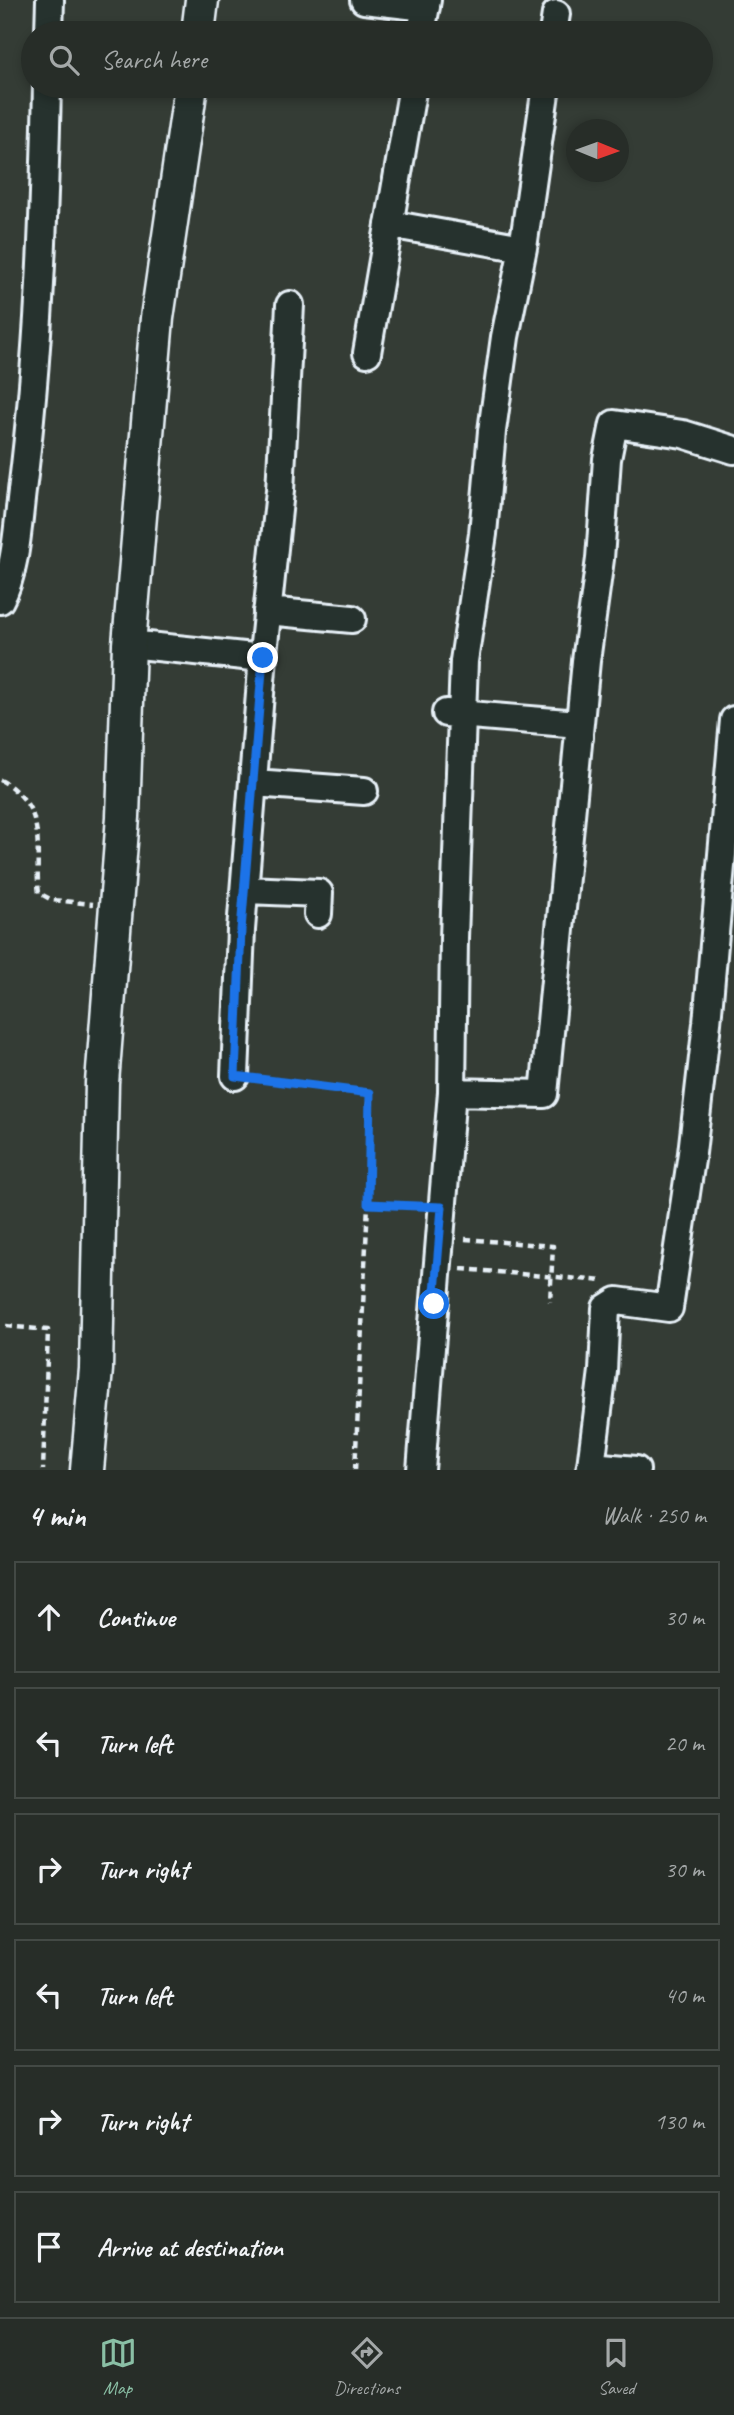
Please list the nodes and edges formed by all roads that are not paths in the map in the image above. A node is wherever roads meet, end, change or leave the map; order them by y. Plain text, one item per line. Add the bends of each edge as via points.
1 (50, 0) edge
2 (202, 0) edge
3 (364, 0) edge
4 (427, 4) edge
5 (49, 21) edge
6 (199, 21) edge
7 (47, 98) edge
8 (189, 98) edge
9 (410, 98) edge
10 (544, 98) edge
11 (389, 224) junction
12 (523, 248) junction
13 (290, 305) dead end
14 (368, 353) dead end
15 (734, 450) edge
16 (0, 600) edge
17 (267, 611) junction
18 (352, 619) dead end
19 (129, 644) junction
20 (263, 658) junction
21 (454, 714) junction
22 (734, 720) edge
23 (579, 738) junction
24 (254, 783) junction
25 (364, 791) dead end
26 (245, 890) junction
27 (318, 914) dead end
28 (235, 1076) road end
29 (452, 1092) junction
30 (591, 1468) edge
31 (87, 1470) edge
32 (421, 1470) edge
33 (636, 1470) edge

1 - 5 street
2 - 6 street
3 - 4 street
7 - 16 street via 36,365 14,555
8 - 19 street via 157,318
9 - 11 street
10 - 12 street
11 - 12 street
11 - 14 street
12 - 21 street via 505,337 483,534
13 - 17 street via 280,491
15 - 23 street via 683,434 614,425
17 - 18 street
17 - 20 street
19 - 20 street
19 - 31 street via 123,817 102,1083 96,1369
20 - 24 street
21 - 23 street via 579,724
21 - 29 street
22 - 30 street via 706,1036 669,1308 617,1301 606,1308
23 - 29 street via 544,1094
24 - 25 street
24 - 26 street
26 - 27 street via 319,893
26 - 28 street
29 - 32 street
30 - 33 street

